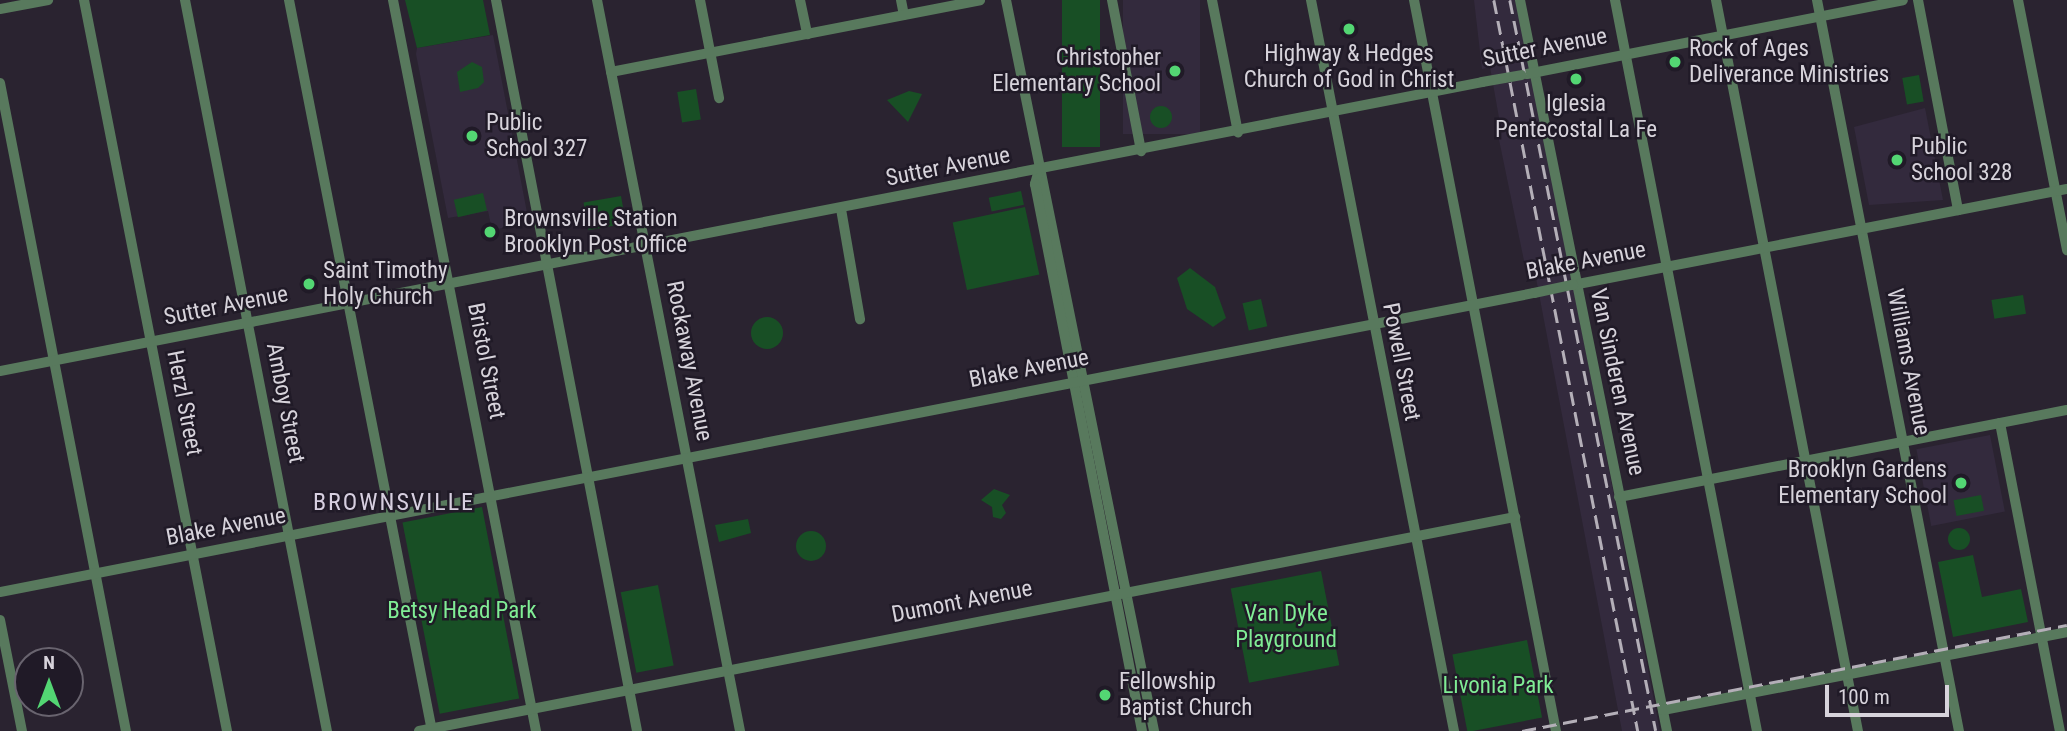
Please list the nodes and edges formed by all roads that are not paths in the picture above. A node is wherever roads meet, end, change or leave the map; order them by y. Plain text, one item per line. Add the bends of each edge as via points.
1 (48, 0) edge
2 (84, 0) edge
3 (185, 0) edge
4 (289, 0) edge
5 (393, 0) edge
6 (496, 0) edge
7 (597, 0) edge
8 (700, 0) edge
9 (800, 0) edge
10 (901, 0) edge
11 (980, 0) edge
12 (1006, 0) edge
13 (1112, 0) edge
14 (1212, 0) edge
15 (1311, 0) edge
16 (1414, 0) edge
17 (1520, 0) edge
18 (1615, 0) edge
19 (1716, 0) edge
20 (1817, 0) edge
21 (1903, 0) edge
22 (1917, 0) edge
23 (2018, 0) edge
24 (0, 9) edge
25 (904, 15) junction
26 (1820, 16) junction
27 (807, 34) junction
28 (1723, 35) junction
29 (710, 52) junction
30 (1626, 54) junction
31 (611, 72) junction
32 (1534, 73) junction
33 (0, 83) edge
34 (1432, 92) junction
35 (719, 98) dead end
36 (1332, 113) junction
37 (1238, 132) junction
38 (1141, 151) junction
39 (1039, 170) junction
40 (2061, 190) edge
41 (841, 209) junction
42 (1958, 210) junction
43 (1861, 229) junction
44 (645, 246) junction
45 (1764, 248) junction
46 (2067, 250) edge
47 (548, 264) junction
48 (1667, 267) junction
49 (449, 284) junction
50 (1574, 285) junction
51 (348, 303) junction
52 (1473, 305) junction
53 (860, 319) dead end
54 (248, 323) junction
55 (1372, 325) junction
56 (151, 342) junction
57 (54, 361) junction
58 (0, 371) edge
59 (1085, 380) junction
60 (1073, 382) junction
61 (2067, 410) edge
62 (2000, 424) junction
63 (1902, 442) junction
64 (687, 458) junction
65 (1806, 461) junction
66 (589, 477) junction
67 (1709, 480) junction
68 (491, 496) junction
69 (1619, 497) junction
70 (390, 516) junction
71 (1515, 517) junction
72 (289, 536) junction
73 (1413, 536) junction
74 (192, 555) junction
75 (96, 573) junction
76 (1127, 590) junction
77 (0, 592) edge
78 (1114, 593) junction
79 (0, 620) edge
80 (2067, 632) edge
81 (2041, 637) junction
82 (1945, 655) junction
83 (728, 670) junction
84 (1847, 675) junction
85 (629, 690) junction
86 (1750, 694) junction
87 (532, 709) junction
88 (1663, 710) junction
89 (432, 730) edge
90 (22, 731) edge
91 (126, 731) edge
92 (227, 731) edge
93 (327, 731) edge
94 (419, 731) edge
95 (536, 731) edge
96 (637, 731) edge
97 (740, 731) edge
98 (1142, 731) edge
99 (1154, 731) edge
100 (1454, 731) edge
101 (1555, 731) edge
102 (1667, 731) edge
103 (1757, 731) edge
104 (1858, 731) edge
105 (1959, 731) edge
106 (2060, 731) edge

1 - 24 street
2 - 56 street, Herzl Street
3 - 54 street, Amboy Street
4 - 51 street
5 - 49 street, Bristol Street
6 - 47 street
7 - 31 street, Rockaway Avenue
8 - 29 street
9 - 27 street
10 - 25 street
11 - 25 street
12 - 39 street
13 - 38 street
14 - 37 street
15 - 36 street, Powell Street
16 - 34 street
17 - 32 street, Van Sinderen Avenue
18 - 30 street
19 - 28 street
20 - 26 street, Williams Avenue
21 - 26 street, Sutter Avenue
22 - 42 street
23 - 40 street
25 - 27 street
26 - 28 street, Sutter Avenue
26 - 43 street, Williams Avenue
27 - 29 street
28 - 30 street, Sutter Avenue
28 - 45 street
29 - 31 street
29 - 35 street
30 - 32 street, Sutter Avenue
30 - 48 street
31 - 44 street, Rockaway Avenue
32 - 34 street, Sutter Avenue, bridge
32 - 50 street, Van Sinderen Avenue
33 - 57 street
34 - 36 street, Sutter Avenue
34 - 52 street
36 - 37 street, Sutter Avenue
36 - 55 street, Powell Street
37 - 38 street, Sutter Avenue
38 - 39 street, Sutter Avenue
39 - 41 street, Sutter Avenue
39 - 59 street via 1046,182
39 - 60 street via 1035,184
40 - 42 street, Blake Avenue
40 - 46 street
41 - 44 street, Sutter Avenue
41 - 53 street
42 - 43 street, Blake Avenue
43 - 45 street, Blake Avenue
43 - 63 street, Williams Avenue
44 - 47 street, Sutter Avenue
44 - 64 street, Rockaway Avenue
45 - 48 street, Blake Avenue
45 - 65 street
47 - 49 street, Sutter Avenue
47 - 66 street
48 - 50 street, Blake Avenue
48 - 67 street
49 - 51 street, Sutter Avenue
49 - 68 street, Bristol Street
50 - 52 street, Blake Avenue, bridge
50 - 69 street, Van Sinderen Avenue
51 - 54 street, Sutter Avenue
51 - 70 street
52 - 55 street, Blake Avenue
52 - 71 street
54 - 56 street, Sutter Avenue
54 - 72 street, Amboy Street
55 - 59 street, Blake Avenue
55 - 73 street, Powell Street
56 - 57 street, Sutter Avenue
56 - 74 street, Herzl Street
57 - 58 street, Sutter Avenue
57 - 75 street
59 - 60 street, Blake Avenue
59 - 76 street
60 - 64 street, Blake Avenue
60 - 78 street
61 - 62 street
62 - 63 street
62 - 81 street
63 - 65 street
63 - 82 street, Williams Avenue
64 - 66 street, Blake Avenue
64 - 83 street, Rockaway Avenue
65 - 67 street
65 - 84 street
66 - 68 street, Blake Avenue
66 - 85 street
67 - 69 street
67 - 86 street
68 - 70 street, Blake Avenue
68 - 87 street, Bristol Street
69 - 88 street, Van Sinderen Avenue
70 - 72 street, Blake Avenue
70 - 89 street
71 - 73 street, Dumont Avenue
71 - 101 street
72 - 74 street, Blake Avenue
72 - 93 street, Amboy Street
73 - 76 street, Dumont Avenue
73 - 100 street, Powell Street
74 - 75 street, Blake Avenue
74 - 92 street, Herzl Street
75 - 77 street, Blake Avenue
75 - 91 street
76 - 78 street, Dumont Avenue
76 - 99 street
78 - 83 street, Dumont Avenue
78 - 98 street
79 - 90 street
80 - 81 street
81 - 82 street
81 - 106 street
82 - 84 street
82 - 105 street, Williams Avenue
83 - 85 street, Dumont Avenue
83 - 97 street, Rockaway Avenue
84 - 86 street
84 - 104 street
85 - 87 street, Dumont Avenue
85 - 96 street
86 - 88 street
86 - 103 street
87 - 89 street, Dumont Avenue
87 - 95 street, Bristol Street
88 - 102 street, Van Sinderen Avenue
89 - 94 street, Dumont Avenue

